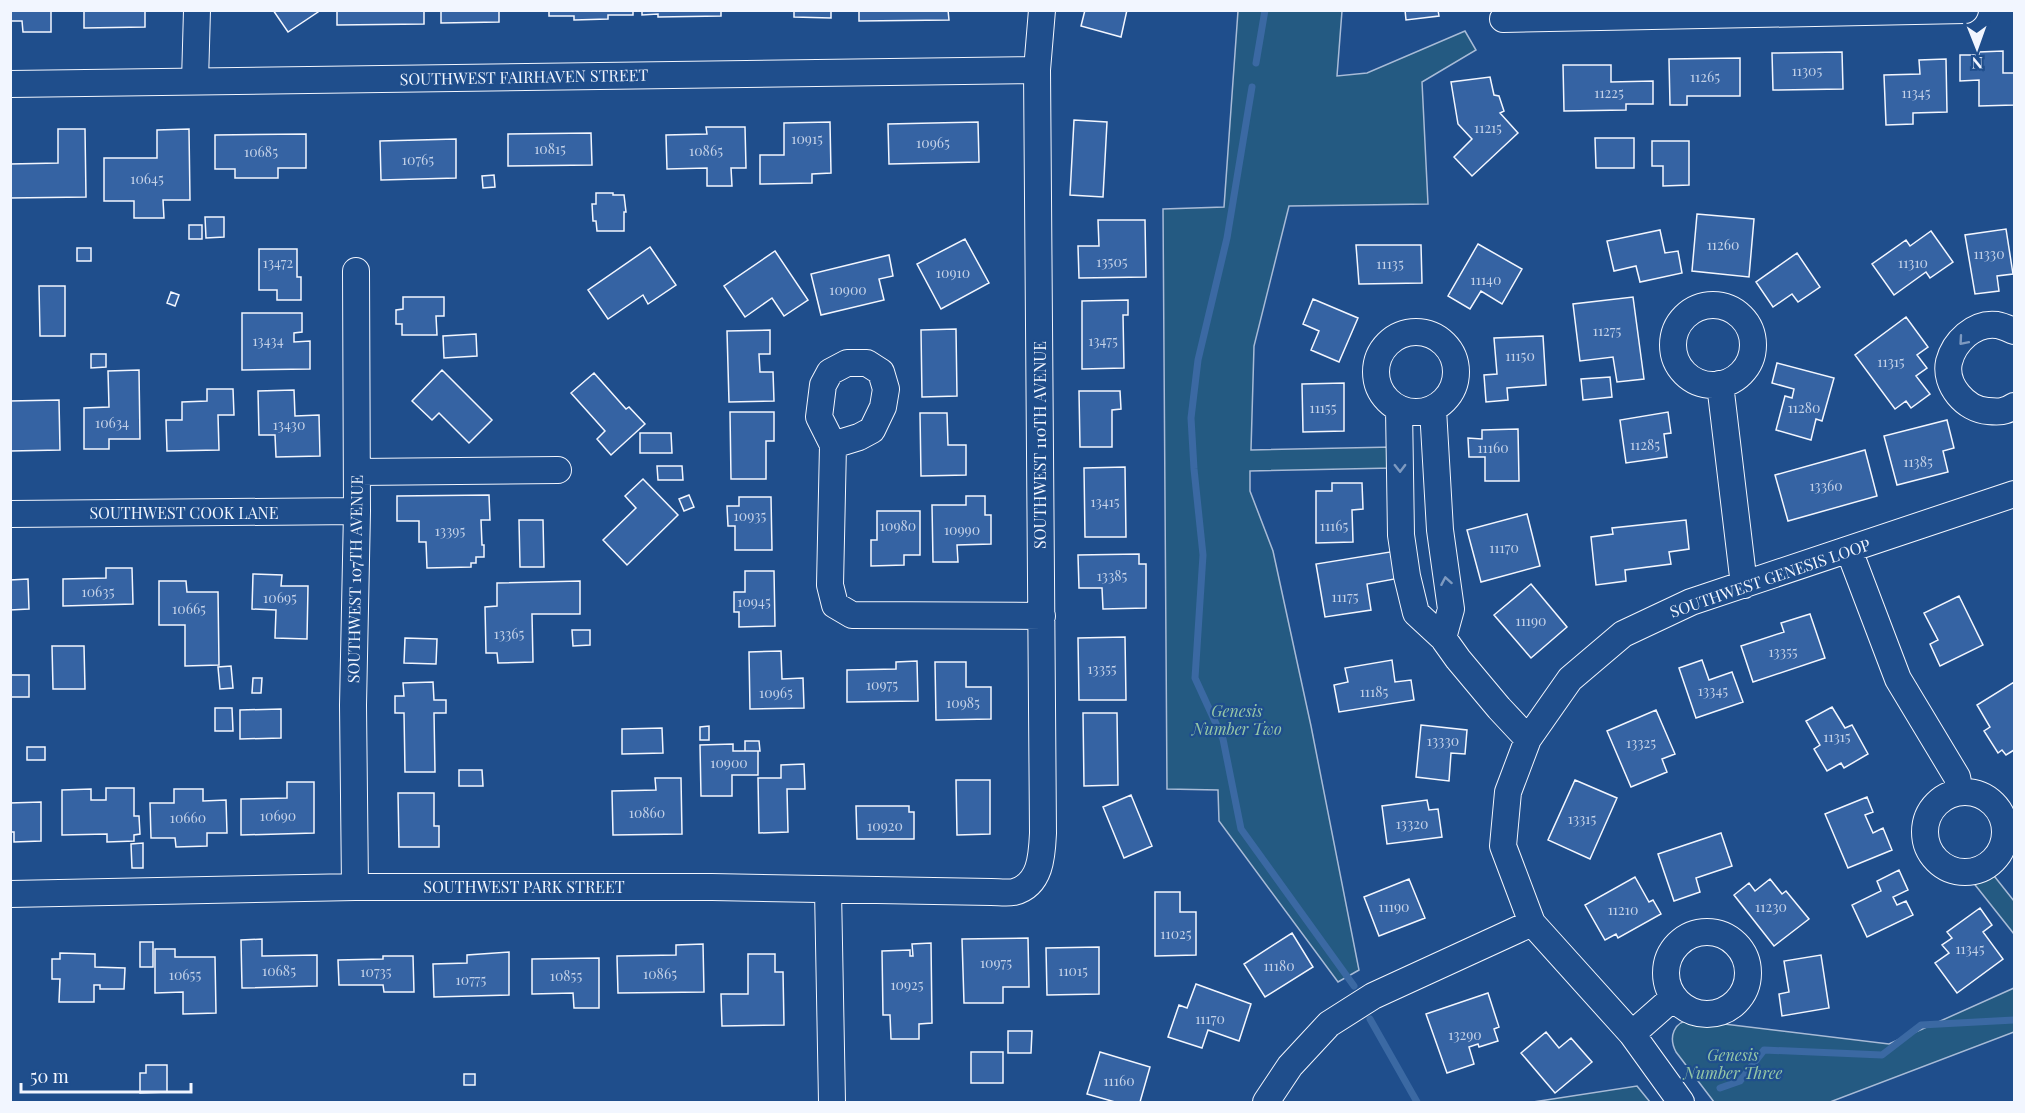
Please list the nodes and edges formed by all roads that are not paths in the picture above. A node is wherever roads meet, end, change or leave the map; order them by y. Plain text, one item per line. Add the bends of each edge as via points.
1 (197, 10) edge
2 (1042, 10) edge
3 (1965, 10) edge
4 (1729, 12) edge
5 (1503, 19) dead end
6 (1037, 70) junction
7 (195, 81) junction
8 (10, 84) edge
9 (356, 271) dead end
10 (2014, 331) edge
11 (1720, 384) dead end
12 (2014, 406) edge
13 (1399, 409) junction
14 (1433, 409) junction
15 (833, 445) dead end
16 (558, 470) dead end
17 (357, 472) junction
18 (2014, 494) edge
19 (357, 511) junction
20 (10, 514) edge
21 (1849, 550) junction
22 (1744, 585) junction
23 (1042, 616) junction
24 (1443, 638) junction
25 (1528, 739) junction
26 (1960, 792) dead end
27 (1034, 878) joint
28 (355, 887) junction
29 (828, 890) junction
30 (10, 894) edge
31 (1533, 923) junction
32 (1674, 997) dead end
33 (1632, 1034) junction
34 (832, 1102) edge
35 (1266, 1102) edge
36 (1681, 1102) edge

1 - 7 street
2 - 6 street, SOUTHWEST 110TH AVENUE
3 - 4 street
4 - 5 street
6 - 7 street, SOUTHWEST FAIRHAVEN STREET
6 - 23 street, SOUTHWEST 110TH AVENUE
7 - 8 street, SOUTHWEST FAIRHAVEN STREET
9 - 17 street, SOUTHWEST 107TH AVENUE
10 -> 12 street via 1995,325 1977,328 1960,339 1949,363 1951,383 1961,399 1980,411 2004,412
11 - 22 street
13 - 14 street
13 - 14 street via 1380,391 1376,364 1390,341 1416,332 1441,341 1455,364 1452,390
13 -> 24 street via 1401,535 1407,576 1416,613
24 -> 14 street via 1451,609 1440,530
15 - 23 street via 830,585 835,605 852,615
16 - 17 street
17 - 19 street, SOUTHWEST 107TH AVENUE
18 - 21 street, SOUTHWEST GENESIS LOOP
19 - 20 street, SOUTHWEST COOK LANE
19 - 28 street, SOUTHWEST 107TH AVENUE
21 - 22 street, SOUTHWEST GENESIS LOOP
21 - 26 street via 1898,679 1957,777
22 - 25 street, SOUTHWEST GENESIS LOOP via 1691,602 1623,634 1570,679
23 - 27 street, SOUTHWEST 110TH AVENUE via 1043,833 1040,867
24 - 25 street
25 - 31 street, SOUTHWEST GENESIS LOOP via 1508,792 1503,846
27 - 29 street, SOUTHWEST PARK STREET via 1014,892
28 - 29 street, SOUTHWEST PARK STREET
28 - 30 street, SOUTHWEST PARK STREET
29 - 34 street
31 - 33 street, SOUTHWEST GENESIS LOOP
31 - 35 street via 1373,996 1329,1024 1290,1066
32 - 33 street
33 - 36 street, SOUTHWEST GENESIS LOOP

